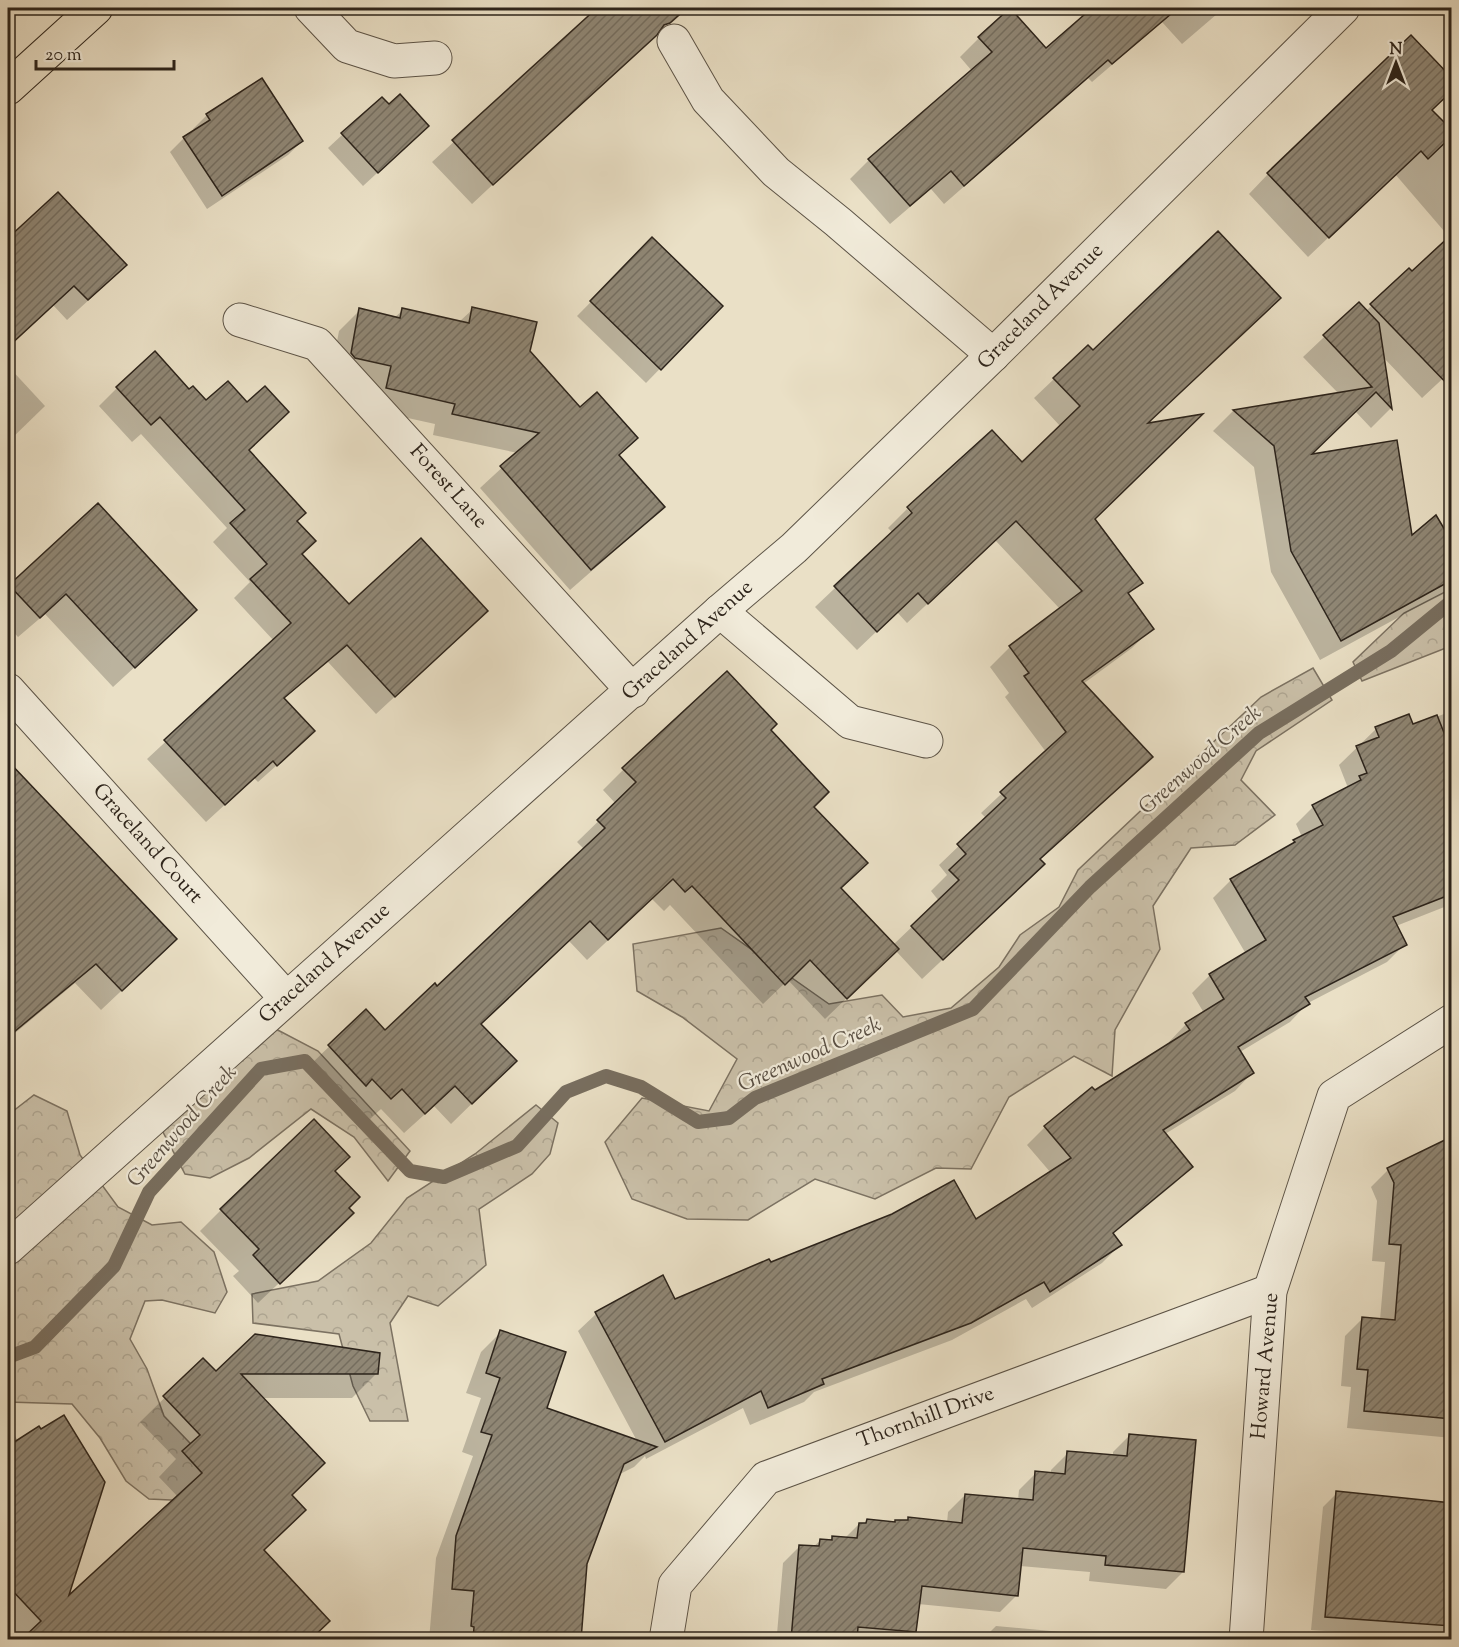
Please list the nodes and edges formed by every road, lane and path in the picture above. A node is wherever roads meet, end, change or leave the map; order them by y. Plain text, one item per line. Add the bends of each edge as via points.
1 (96, 8) edge
2 (311, 8) edge
3 (1343, 8) edge
4 (674, 41) dead end
5 (435, 58) dead end
6 (8, 88) edge
7 (240, 320) dead end
8 (993, 355) junction
9 (720, 611) junction
10 (8, 690) edge
11 (633, 691) junction
12 (926, 741) dead end
13 (286, 998) junction
14 (1452, 1021) edge
15 (8, 1248) edge
16 (1270, 1291) junction
17 (666, 1640) edge
18 (1246, 1640) edge

1 - 6 main road
2 - 5 street via 347,46 394,61
3 - 8 street, Graceland Avenue
4 - 8 street via 708,100 776,172
7 - 11 street, Forest Lane via 317,344
8 - 9 street, Graceland Avenue via 794,548
9 - 11 street, Graceland Avenue
9 - 12 street via 850,722
10 - 13 street, Graceland Court
11 - 13 street, Graceland Avenue
13 - 15 street, Graceland Avenue
14 - 16 street, Howard Avenue via 1334,1096
16 - 17 street, Thornhill Drive via 766,1478 675,1585
16 - 18 street, Howard Avenue

